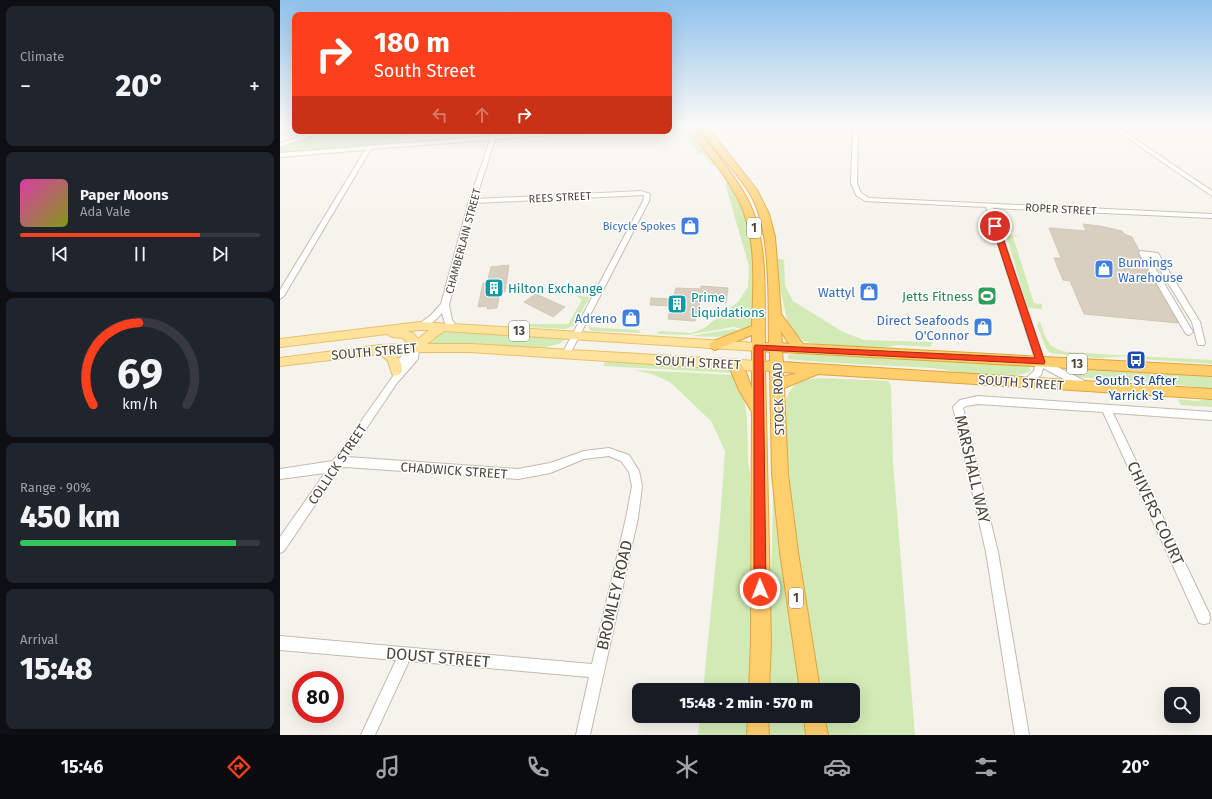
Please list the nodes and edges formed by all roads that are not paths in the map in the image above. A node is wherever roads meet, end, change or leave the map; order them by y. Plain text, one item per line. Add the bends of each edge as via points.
1 (362, 160) edge
2 (486, 160) edge
3 (716, 160) edge
4 (730, 160) edge
5 (854, 160) edge
6 (1163, 160) edge
7 (1212, 185) edge
8 (1200, 186) junction
9 (1212, 194) edge
10 (472, 201) junction
11 (989, 206) junction
12 (1212, 216) edge
13 (280, 296) edge
14 (445, 305) junction
15 (775, 316) junction
16 (420, 326) junction
17 (448, 327) junction
18 (759, 328) junction
19 (371, 331) junction
20 (1189, 332) dead end
21 (575, 335) junction
22 (280, 343) edge
23 (1202, 343) dead end
24 (714, 344) junction
25 (415, 347) junction
26 (758, 347) junction
27 (776, 348) junction
28 (799, 348) junction
29 (380, 349) junction
30 (566, 354) junction
31 (280, 362) edge
32 (1040, 362) junction
33 (734, 364) junction
34 (758, 366) junction
35 (776, 367) junction
36 (816, 369) junction
37 (1212, 371) edge
38 (395, 375) junction
39 (1026, 382) junction
40 (777, 386) junction
41 (1085, 386) junction
42 (1212, 394) edge
43 (758, 409) junction
44 (1106, 409) junction
45 (1212, 416) edge
46 (624, 458) joint
47 (335, 466) junction
48 (280, 474) edge
49 (280, 547) edge
50 (1204, 618) dead end
51 (280, 643) edge
52 (405, 654) junction
53 (597, 671) junction
54 (759, 683) edge
55 (809, 683) edge
56 (758, 723) edge
57 (815, 723) edge
58 (368, 735) edge
59 (583, 735) edge
60 (758, 735) edge
61 (817, 735) edge
62 (1022, 735) edge

1 - 13 street
2 - 10 street, CHAMBERLAIN STREET
3 - 18 highway, STOCK ROAD / 1 via 734,184 749,213 755,235
4 - 15 highway, STOCK ROAD / 1 via 754,192 764,214 772,250
5 - 11 street, ROPER STREET via 854,183 858,194 867,200
6 - 8 street
7 - 8 street
8 - 9 street
10 - 14 street, CHAMBERLAIN STREET
10 - 21 street, REES STREET via 647,194 646,201
11 - 12 street, ROPER STREET
11 - 32 street
14 - 16 street, CHAMBERLAIN STREET via 434,317
14 - 17 street, CHAMBERLAIN STREET
15 - 27 highway, STOCK ROAD / 1
15 - 28 highway via 784,324
16 - 17 main road, SOUTH STREET / 13
16 - 19 main road, SOUTH STREET / 13
17 - 21 main road, SOUTH STREET / 13
17 - 25 main road via 428,336
18 - 24 highway
18 - 26 highway, STOCK ROAD / 1
19 - 22 main road, SOUTH STREET / 13
19 - 25 main road via 410,336 414,339
20 - 23 street via 1143,253 1155,255 1196,322
21 - 24 main road, SOUTH STREET / 13
21 - 30 street
24 - 26 main road, SOUTH STREET / 13
25 - 29 main road, SOUTH STREET / 13
25 - 30 main road, SOUTH STREET / 13
25 - 38 street, COLLICK STREET via 415,357
26 - 27 highway, SOUTH STREET / 13
26 - 34 highway, STOCK ROAD / 1
27 - 28 highway, SOUTH STREET / 13
27 - 35 highway, STOCK ROAD / 1
28 - 32 highway, SOUTH STREET / 13
29 - 31 main road, SOUTH STREET / 13
29 - 38 main road via 394,360
30 - 33 main road, SOUTH STREET / 13
32 - 37 highway, SOUTH STREET / 13
32 - 39 street via 1038,373
32 - 41 street
33 - 34 main road, SOUTH STREET / 13
33 - 43 highway
34 - 35 highway, SOUTH STREET / 13
34 - 43 highway, STOCK ROAD / 1
35 - 36 highway, SOUTH STREET / 13
35 - 40 highway, STOCK ROAD / 1
36 - 39 highway, SOUTH STREET / 13
36 - 40 highway
38 - 47 street, COLLICK STREET
39 - 41 highway, SOUTH STREET / 13
40 - 55 highway, STOCK ROAD / 1 via 783,506
41 - 42 highway, SOUTH STREET / 13
43 - 54 highway, STOCK ROAD / 1
44 - 45 street, MARSHALL WAY
44 - 50 street, CHIVERS COURT
44 - 62 street, MARSHALL WAY via 978,400 963,403 958,407 992,552
46 - 47 street, CHADWICK STREET via 609,452 584,455 550,468 518,474 346,462
46 - 53 street, BROMLEY ROAD via 634,471 637,486
47 - 48 street, CHADWICK STREET
47 - 49 street, COLLICK STREET
51 - 52 street, DOUST STREET
52 - 53 street, DOUST STREET
52 - 58 street
53 - 59 street, BROMLEY ROAD
56 - 60 highway
57 - 61 highway

